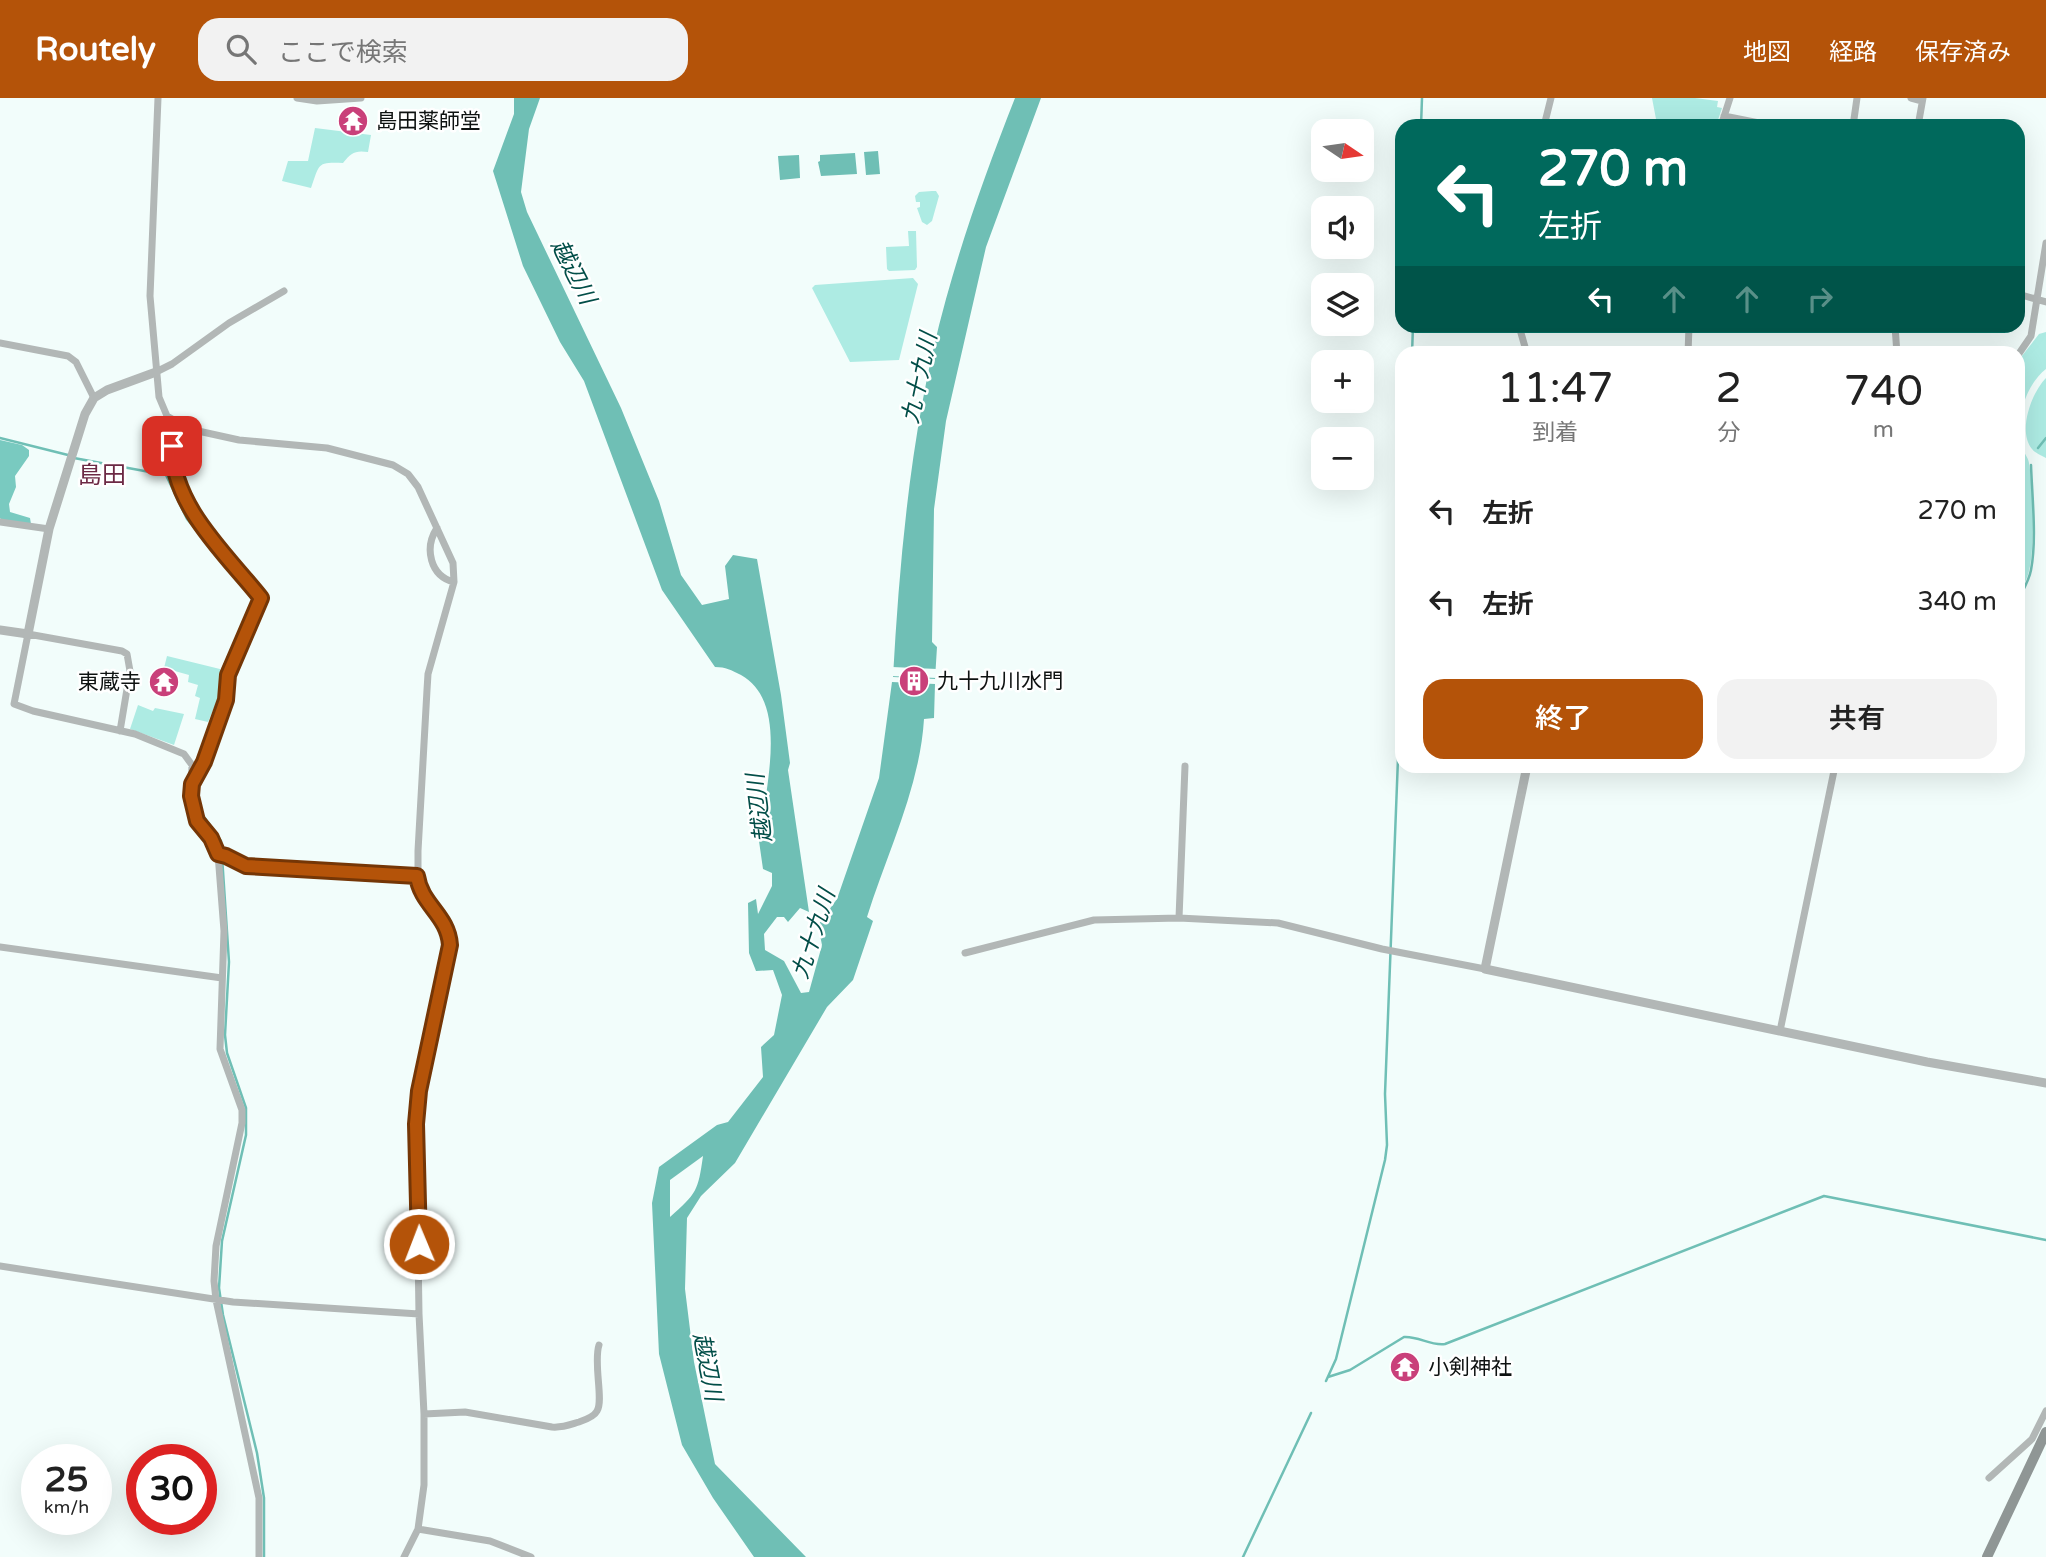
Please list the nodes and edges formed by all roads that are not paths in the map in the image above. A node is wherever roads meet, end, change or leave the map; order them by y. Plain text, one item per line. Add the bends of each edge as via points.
1 (158, 98) edge
2 (297, 98) edge
3 (361, 98) edge
4 (1551, 98) edge
5 (1730, 98) edge
6 (1857, 98) edge
7 (1911, 98) edge
8 (1922, 100) edge
9 (1724, 116) junction
10 (1546, 119) edge
11 (1723, 119) edge
12 (1739, 119) edge
13 (1854, 119) edge
14 (1919, 119) edge
15 (2046, 243) edge
16 (284, 291) dead end
17 (2025, 296) edge
18 (2042, 301) edge
19 (0, 343) edge
20 (2024, 346) edge
21 (156, 372) junction
22 (94, 398) junction
23 (175, 423) junction
24 (0, 522) edge
25 (437, 528) junction
26 (49, 529) junction
27 (454, 582) junction
28 (0, 630) edge
29 (28, 634) junction
30 (120, 731) junction
31 (1185, 766) dead end
32 (1526, 773) edge
33 (1834, 773) edge
34 (192, 784) junction
35 (218, 854) junction
36 (417, 876) junction
37 (1179, 918) junction
38 (0, 947) edge
39 (965, 953) dead end
40 (1485, 969) junction
41 (222, 978) junction
42 (1780, 1031) junction
43 (2046, 1083) edge
44 (0, 1266) edge
45 (219, 1300) junction
46 (419, 1314) junction
47 (599, 1345) dead end
48 (2046, 1411) edge
49 (424, 1414) junction
50 (2046, 1432) edge
51 (1989, 1478) dead end
52 (418, 1529) junction
53 (259, 1557) edge
54 (404, 1557) edge
55 (531, 1557) edge
56 (1987, 1557) edge

1 - 21 street via 150,296
2 - 3 street
4 - 10 street
5 - 9 street
6 - 13 street
7 - 8 street
8 - 14 street
9 - 11 street
9 - 12 street
15 - 18 street
16 - 21 street
17 - 18 street
18 - 20 street
19 - 22 street via 68,356 76,362
21 - 22 street
21 - 23 street via 162,407
22 - 26 street via 79,428
23 - 25 street via 239,440 327,448 383,460 408,474
23 - 34 street via 172,461 193,515 261,598 228,675 226,700
24 - 26 street
25 - 27 street via 453,563
25 - 27 street via 431,546 433,567
26 - 29 street
27 - 36 street via 428,674
28 - 29 street
29 - 30 street via 127,654 130,671
29 - 30 street via 14,704
30 - 34 street via 184,754 192,765
31 - 37 street
32 - 40 street
33 - 42 street
34 - 35 street via 197,821
35 - 36 street via 246,866
35 - 41 street via 224,931
36 - 46 street via 421,894 445,923 450,945 416,1124
37 - 39 street via 1094,920
37 - 40 street via 1278,923
38 - 41 street
40 - 42 street
41 - 45 street via 220,1049 242,1110 242,1123 216,1246 214,1281
42 - 43 street
44 - 45 street
45 - 46 street
45 - 53 street via 259,1498
46 - 49 street
47 - 49 street via 599,1406 585,1420 552,1427 465,1412
48 - 51 street via 2032,1439
49 - 52 street via 424,1485
50 - 56 main road
52 - 54 street
52 - 55 street via 490,1541

